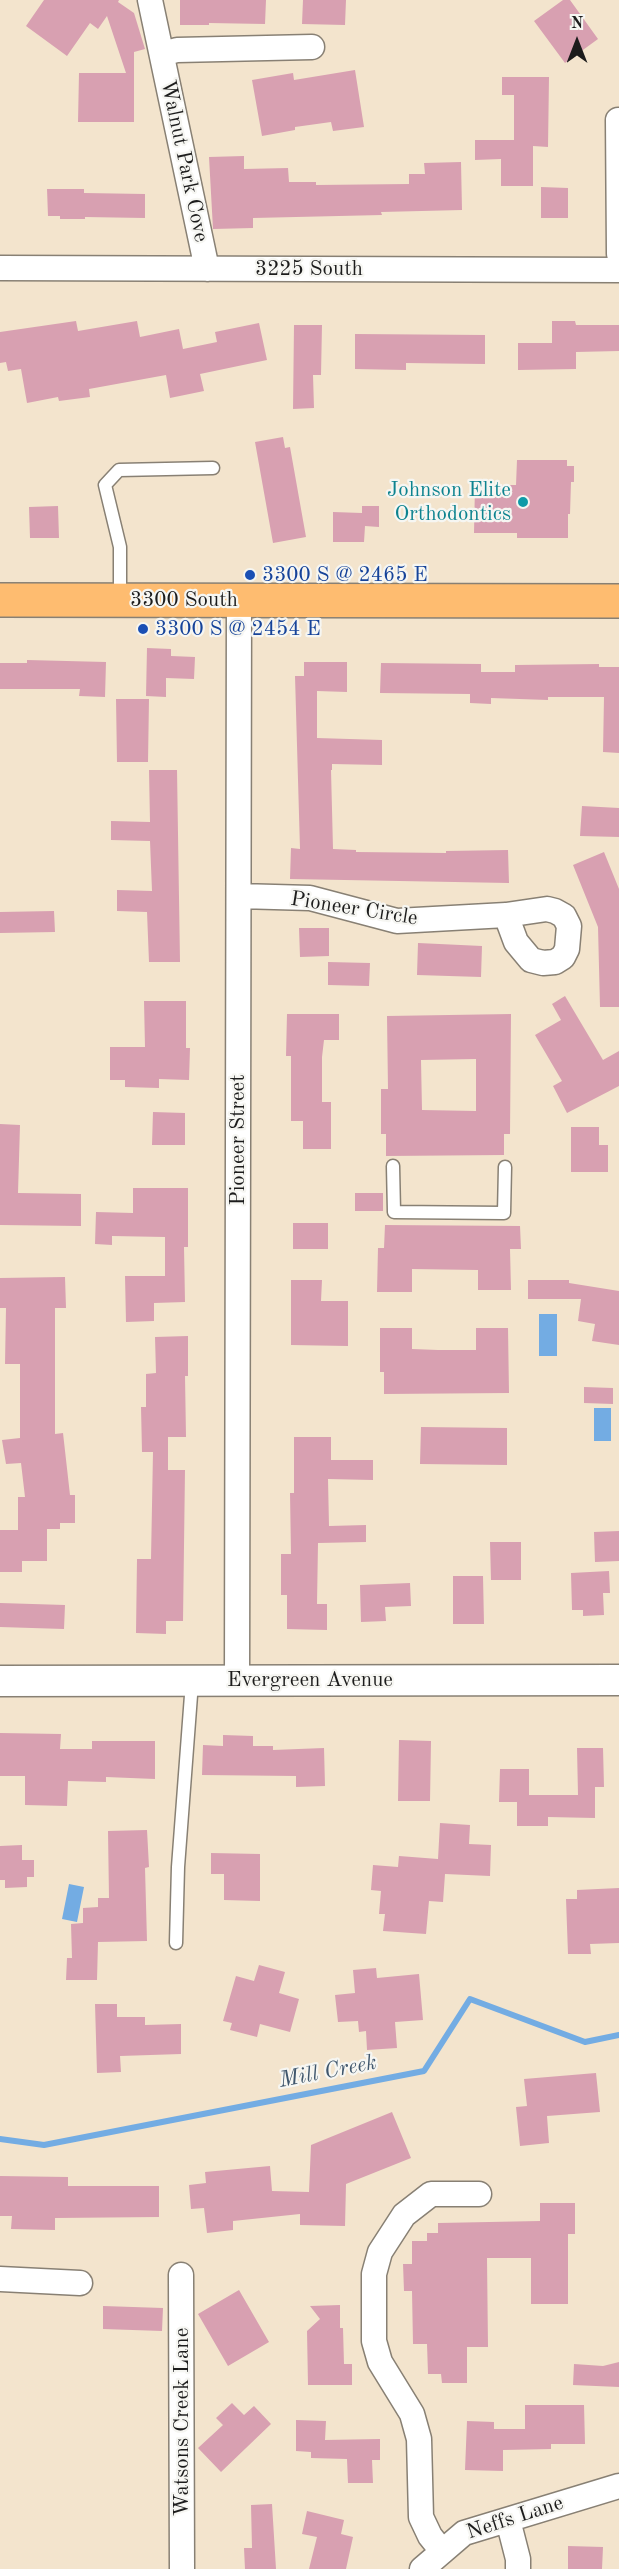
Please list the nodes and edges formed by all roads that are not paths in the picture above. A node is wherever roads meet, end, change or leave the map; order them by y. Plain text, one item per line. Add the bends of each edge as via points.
1 (150, 0) edge
2 (312, 46) dead end
3 (162, 54) junction
4 (618, 120) edge
5 (619, 254) edge
6 (0, 268) edge
7 (207, 269) junction
8 (619, 270) edge
9 (213, 468) dead end
10 (0, 600) edge
11 (120, 600) junction
12 (239, 600) junction
13 (619, 601) edge
14 (239, 896) junction
15 (506, 915) dead end
16 (393, 1166) dead end
17 (505, 1167) dead end
18 (192, 1680) junction
19 (237, 1680) junction
20 (619, 1680) edge
21 (0, 1681) edge
22 (176, 1943) dead end
23 (478, 2194) dead end
24 (181, 2275) dead end
25 (0, 2279) edge
26 (80, 2283) dead end
27 (619, 2486) edge
28 (508, 2520) junction
29 (442, 2551) junction
30 (182, 2569) edge
31 (422, 2569) edge
32 (518, 2569) edge

1 - 3 street, Walnut Park Cove
2 - 3 street, Walnut Park Cove via 177,50
3 - 7 street, Walnut Park Cove
4 - 5 street
6 - 7 street, 3225 South
7 - 8 street, 3225 South
9 - 11 lane via 119,470 105,485 120,547
10 - 11 main road, 3300 South
11 - 12 main road, 3300 South
12 - 13 main road, 3300 South
12 - 14 street, Pioneer Street
14 - 15 street, Pioneer Circle via 310,898 397,921
14 - 19 street, Pioneer Street
16 - 17 lane via 394,1212 504,1213
18 - 19 street, Evergreen Avenue
18 - 21 street, Evergreen Avenue
18 - 22 lane
19 - 20 street, Evergreen Avenue
23 - 29 street via 431,2194 404,2215 380,2252 375,2274 374,2341 380,2362 412,2414 419,2439 421,2517
24 - 30 street, Watsons Creek Lane
25 - 26 street
27 - 28 street, Neffs Lane
28 - 29 street, Neffs Lane via 464,2533
28 - 32 street
29 - 31 street, Neffs Lane

